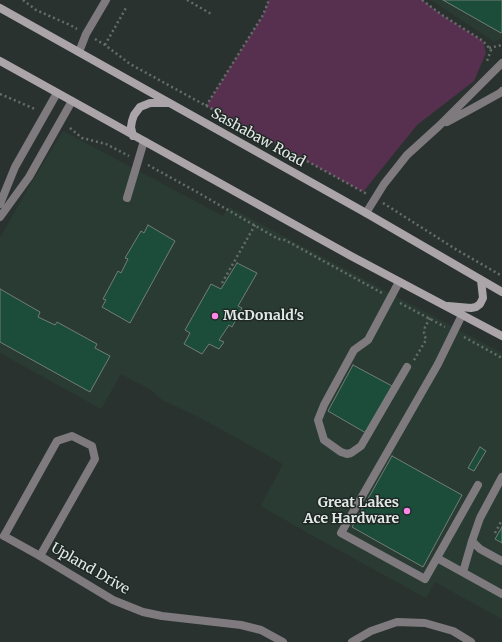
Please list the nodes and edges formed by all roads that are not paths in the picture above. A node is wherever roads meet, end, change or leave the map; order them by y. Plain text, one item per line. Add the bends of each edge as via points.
1 (106, 0) edge
2 (0, 8) edge
3 (79, 52) junction
4 (0, 61) edge
5 (502, 63) edge
6 (502, 91) edge
7 (57, 93) junction
8 (72, 101) junction
9 (170, 103) junction
10 (439, 126) junction
11 (133, 136) junction
12 (144, 141) junction
13 (127, 198) dead end
14 (0, 204) edge
15 (366, 213) junction
16 (0, 217) edge
17 (481, 280) junction
18 (399, 282) junction
19 (502, 292) edge
20 (443, 305) junction
21 (462, 315) junction
22 (502, 336) edge
23 (407, 366) dead end
24 (502, 477) edge
25 (478, 486) dead end
26 (472, 541) junction
27 (40, 556) junction
28 (438, 558) junction
29 (502, 561) edge
30 (463, 572) junction
31 (502, 594) edge
32 (283, 642) edge
33 (352, 642) edge
34 (471, 642) edge

1 - 3 street via 86,34
2 - 3 main road, Sashabaw Road
3 - 9 main road, Sashabaw Road
4 - 7 main road
5 - 10 street
6 - 10 street
7 - 8 main road
7 - 14 street via 15,167
8 - 11 main road
8 - 16 street via 29,177
9 - 11 main road via 140,107 132,121
9 - 15 main road, Sashabaw Road
10 - 15 street via 407,155 384,184
11 - 12 main road
12 - 13 street
12 - 18 main road
15 - 17 main road, Sashabaw Road
17 - 19 main road, Sashabaw Road
17 - 20 main road via 483,298 478,306 466,308
18 - 20 main road
18 - 23 street via 368,340 354,350 324,405 318,420 324,440 347,454 361,446
20 - 21 main road
21 - 22 main road
21 - 28 street via 438,364 340,533 426,579
24 - 26 street via 480,518
25 - 28 street
26 - 29 street via 480,549
26 - 30 street
27 - 27 street, Upland Drive via 4,536 57,441 72,436 92,446 95,459
27 - 32 street, Upland Drive via 113,600 143,612 241,625 261,630
28 - 30 street
30 - 31 street
33 - 34 street via 371,631 397,622 425,623 453,631

